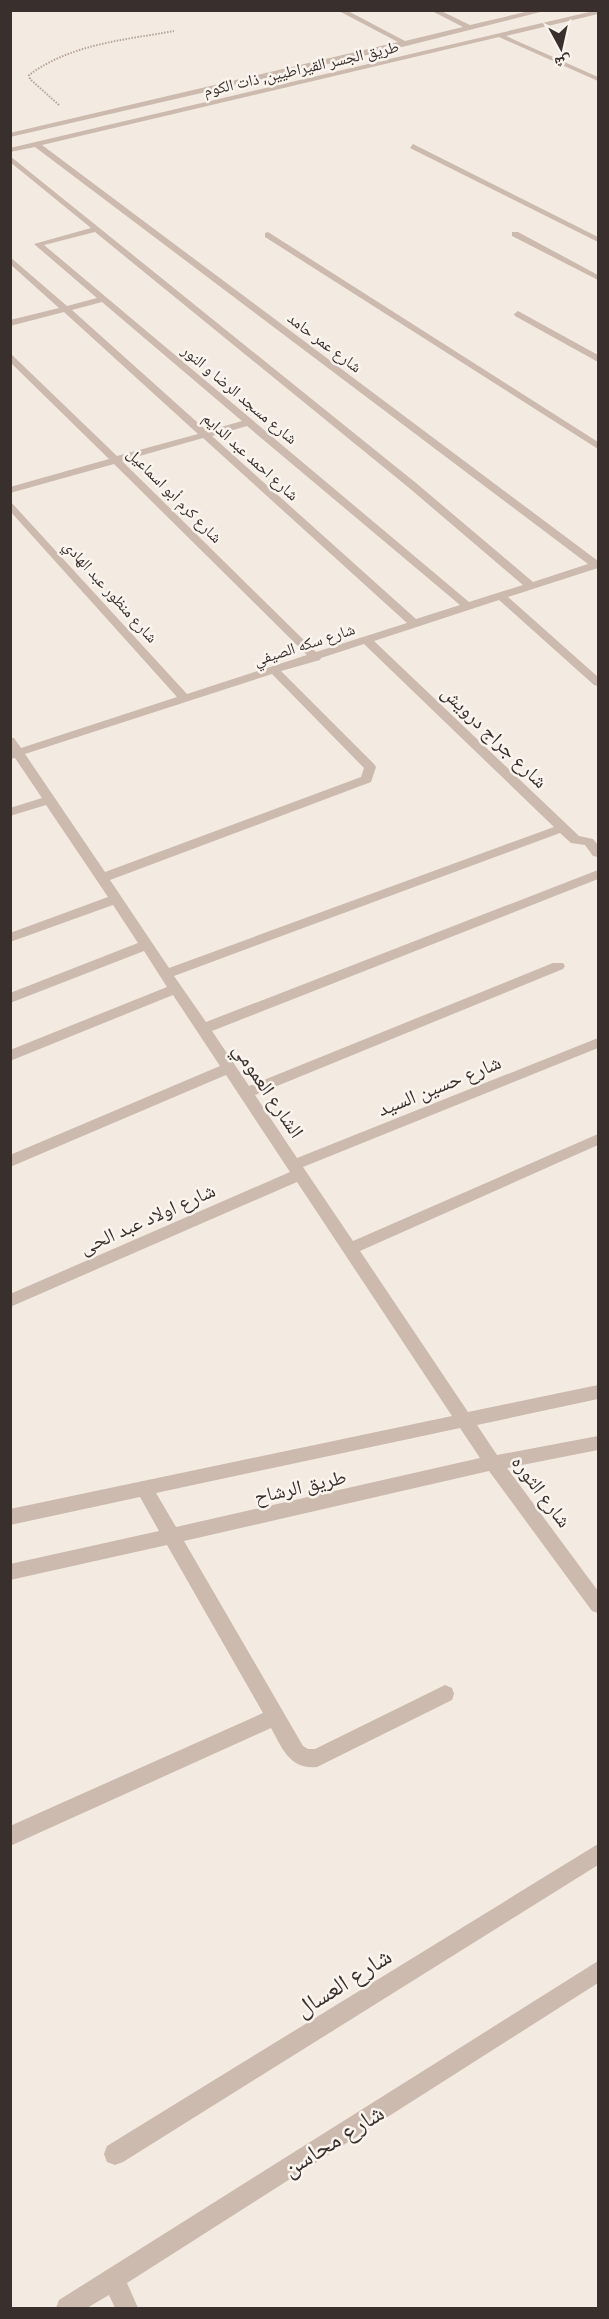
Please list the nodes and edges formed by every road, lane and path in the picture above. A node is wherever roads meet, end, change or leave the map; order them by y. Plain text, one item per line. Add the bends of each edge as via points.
1 (340, 10) edge
2 (433, 10) edge
3 (518, 10) edge
4 (545, 10) edge
5 (598, 12) edge
6 (527, 15) junction
7 (470, 28) junction
8 (174, 31) dead end
9 (499, 35) junction
10 (406, 44) junction
11 (598, 79) edge
12 (75, 120) junction
13 (10, 135) edge
14 (36, 144) junction
15 (413, 147) dead end
16 (10, 150) edge
17 (10, 158) edge
18 (96, 229) junction
19 (267, 234) dead end
20 (515, 234) dead end
21 (598, 240) edge
22 (10, 259) edge
23 (598, 278) edge
24 (104, 300) junction
25 (66, 309) junction
26 (518, 314) dead end
27 (10, 323) edge
28 (10, 356) edge
29 (598, 359) edge
30 (250, 422) junction
31 (206, 435) junction
32 (598, 446) edge
33 (118, 460) junction
34 (10, 490) edge
35 (10, 504) edge
36 (597, 564) edge
37 (531, 586) junction
38 (501, 596) junction
39 (468, 608) junction
40 (416, 625) junction
41 (368, 641) junction
42 (316, 658) junction
43 (275, 671) junction
44 (598, 683) edge
45 (186, 700) junction
46 (13, 750) edge
47 (49, 800) junction
48 (10, 812) edge
49 (562, 828) junction
50 (598, 853) edge
51 (598, 874) edge
52 (102, 878) junction
53 (116, 899) junction
54 (10, 938) edge
55 (147, 945) junction
56 (558, 966) dead end
57 (166, 974) junction
58 (175, 989) junction
59 (10, 998) edge
60 (203, 1029) junction
61 (598, 1043) edge
62 (10, 1056) edge
63 (229, 1068) junction
64 (246, 1093) junction
65 (598, 1139) edge
66 (10, 1161) edge
67 (297, 1170) junction
68 (350, 1249) junction
69 (10, 1301) edge
70 (598, 1392) edge
71 (464, 1419) junction
72 (598, 1443) edge
73 (493, 1462) junction
74 (145, 1490) junction
75 (10, 1517) edge
76 (170, 1538) junction
77 (10, 1572) edge
78 (598, 1605) edge
79 (446, 1694) dead end
80 (274, 1717) junction
81 (10, 1836) edge
82 (598, 1854) edge
83 (598, 1971) edge
84 (115, 2154) dead end
85 (113, 2279) junction
86 (68, 2308) edge
87 (127, 2308) edge

1 - 10 street
2 - 7 street
3 - 6 street
4 - 6 street, طريق الجسر القيراطيين, ذات الكوم
5 - 9 street, طريق الجسر القيراطيين, ذات الكوم
6 - 7 street, طريق الجسر القيراطيين, ذات الكوم
7 - 10 street, طريق الجسر القيراطيين, ذات الكوم
8 - 12 path via 107,42 54,61 29,75
9 - 11 street
9 - 14 street, طريق الجسر القيراطيين, ذات الكوم
10 - 12 street, طريق الجسر القيراطيين, ذات الكوم
12 - 13 street, طريق الجسر القيراطيين, ذات الكوم
14 - 16 street, طريق الجسر القيراطيين, ذات الكوم
14 - 36 street, شارع عمر حامد
15 - 21 street
17 - 18 street
18 - 24 street, شارع مسجد الرضا و النور via 38,244
18 - 37 street
19 - 32 street
20 - 23 street
22 - 25 street, شارع احمد عبد الدايم
24 - 25 street
24 - 30 street, شارع مسجد الرضا و النور
25 - 27 street
25 - 31 street, شارع احمد عبد الدايم
26 - 29 street
28 - 33 street, شارع كرم أبو اسماعيل
30 - 31 street
30 - 39 street, شارع مسجد الرضا و النور
31 - 33 street
31 - 40 street, شارع احمد عبد الدايم
33 - 34 street
33 - 42 street, شارع كرم أبو اسماعيل
35 - 45 street, شارع منظور عبد الهادي
36 - 37 street, شارع سكه الصيفي
37 - 38 street, شارع سكه الصيفي
38 - 39 street, شارع سكه الصيفي
38 - 44 street
39 - 40 street, شارع سكه الصيفي
40 - 41 street, شارع سكه الصيفي
41 - 42 street, شارع سكه الصيفي
41 - 49 street, شارع جراج درويش
42 - 43 street, شارع سكه الصيفي
43 - 45 street, شارع سكه الصيفي
43 - 52 street via 370,767 367,779
45 - 46 street, شارع سكه الصيفي
46 - 47 street, الشارع العمومي
47 - 48 street
47 - 52 street, الشارع العمومي
49 - 50 street, شارع جراج درويش via 575,840 589,842
49 - 57 street
51 - 60 street
52 - 53 street, الشارع العمومي
53 - 54 street
53 - 55 street, الشارع العمومي
55 - 57 street, الشارع العمومي
55 - 59 street
56 - 64 street
57 - 58 street, الشارع العمومي
58 - 60 street, الشارع العمومي
58 - 62 street
60 - 63 street, الشارع العمومي
61 - 67 street, شارع حسين السيد
63 - 64 street, الشارع العمومي
63 - 66 street
64 - 67 street, الشارع العمومي
65 - 68 street
67 - 68 street, الشارع العمومي
67 - 69 street, شارع اولاد عبد الحى
68 - 71 street, الشارع العمومي
70 - 71 street, طريق الرشاح
71 - 73 street, الشارع العمومي
71 - 74 street, طريق الرشاح
72 - 73 street, طريق الرشاح
73 - 76 street, طريق الرشاح
73 - 78 street, شارع الثوره
74 - 75 street, طريق الرشاح
74 - 76 street
76 - 77 street, طريق الرشاح
76 - 80 street
79 - 80 street via 317,1758 307,1759 296,1753
80 - 81 street
82 - 84 street, شارع العسال
83 - 85 street, شارع محاسن
85 - 86 street, شارع محاسن
85 - 87 street

